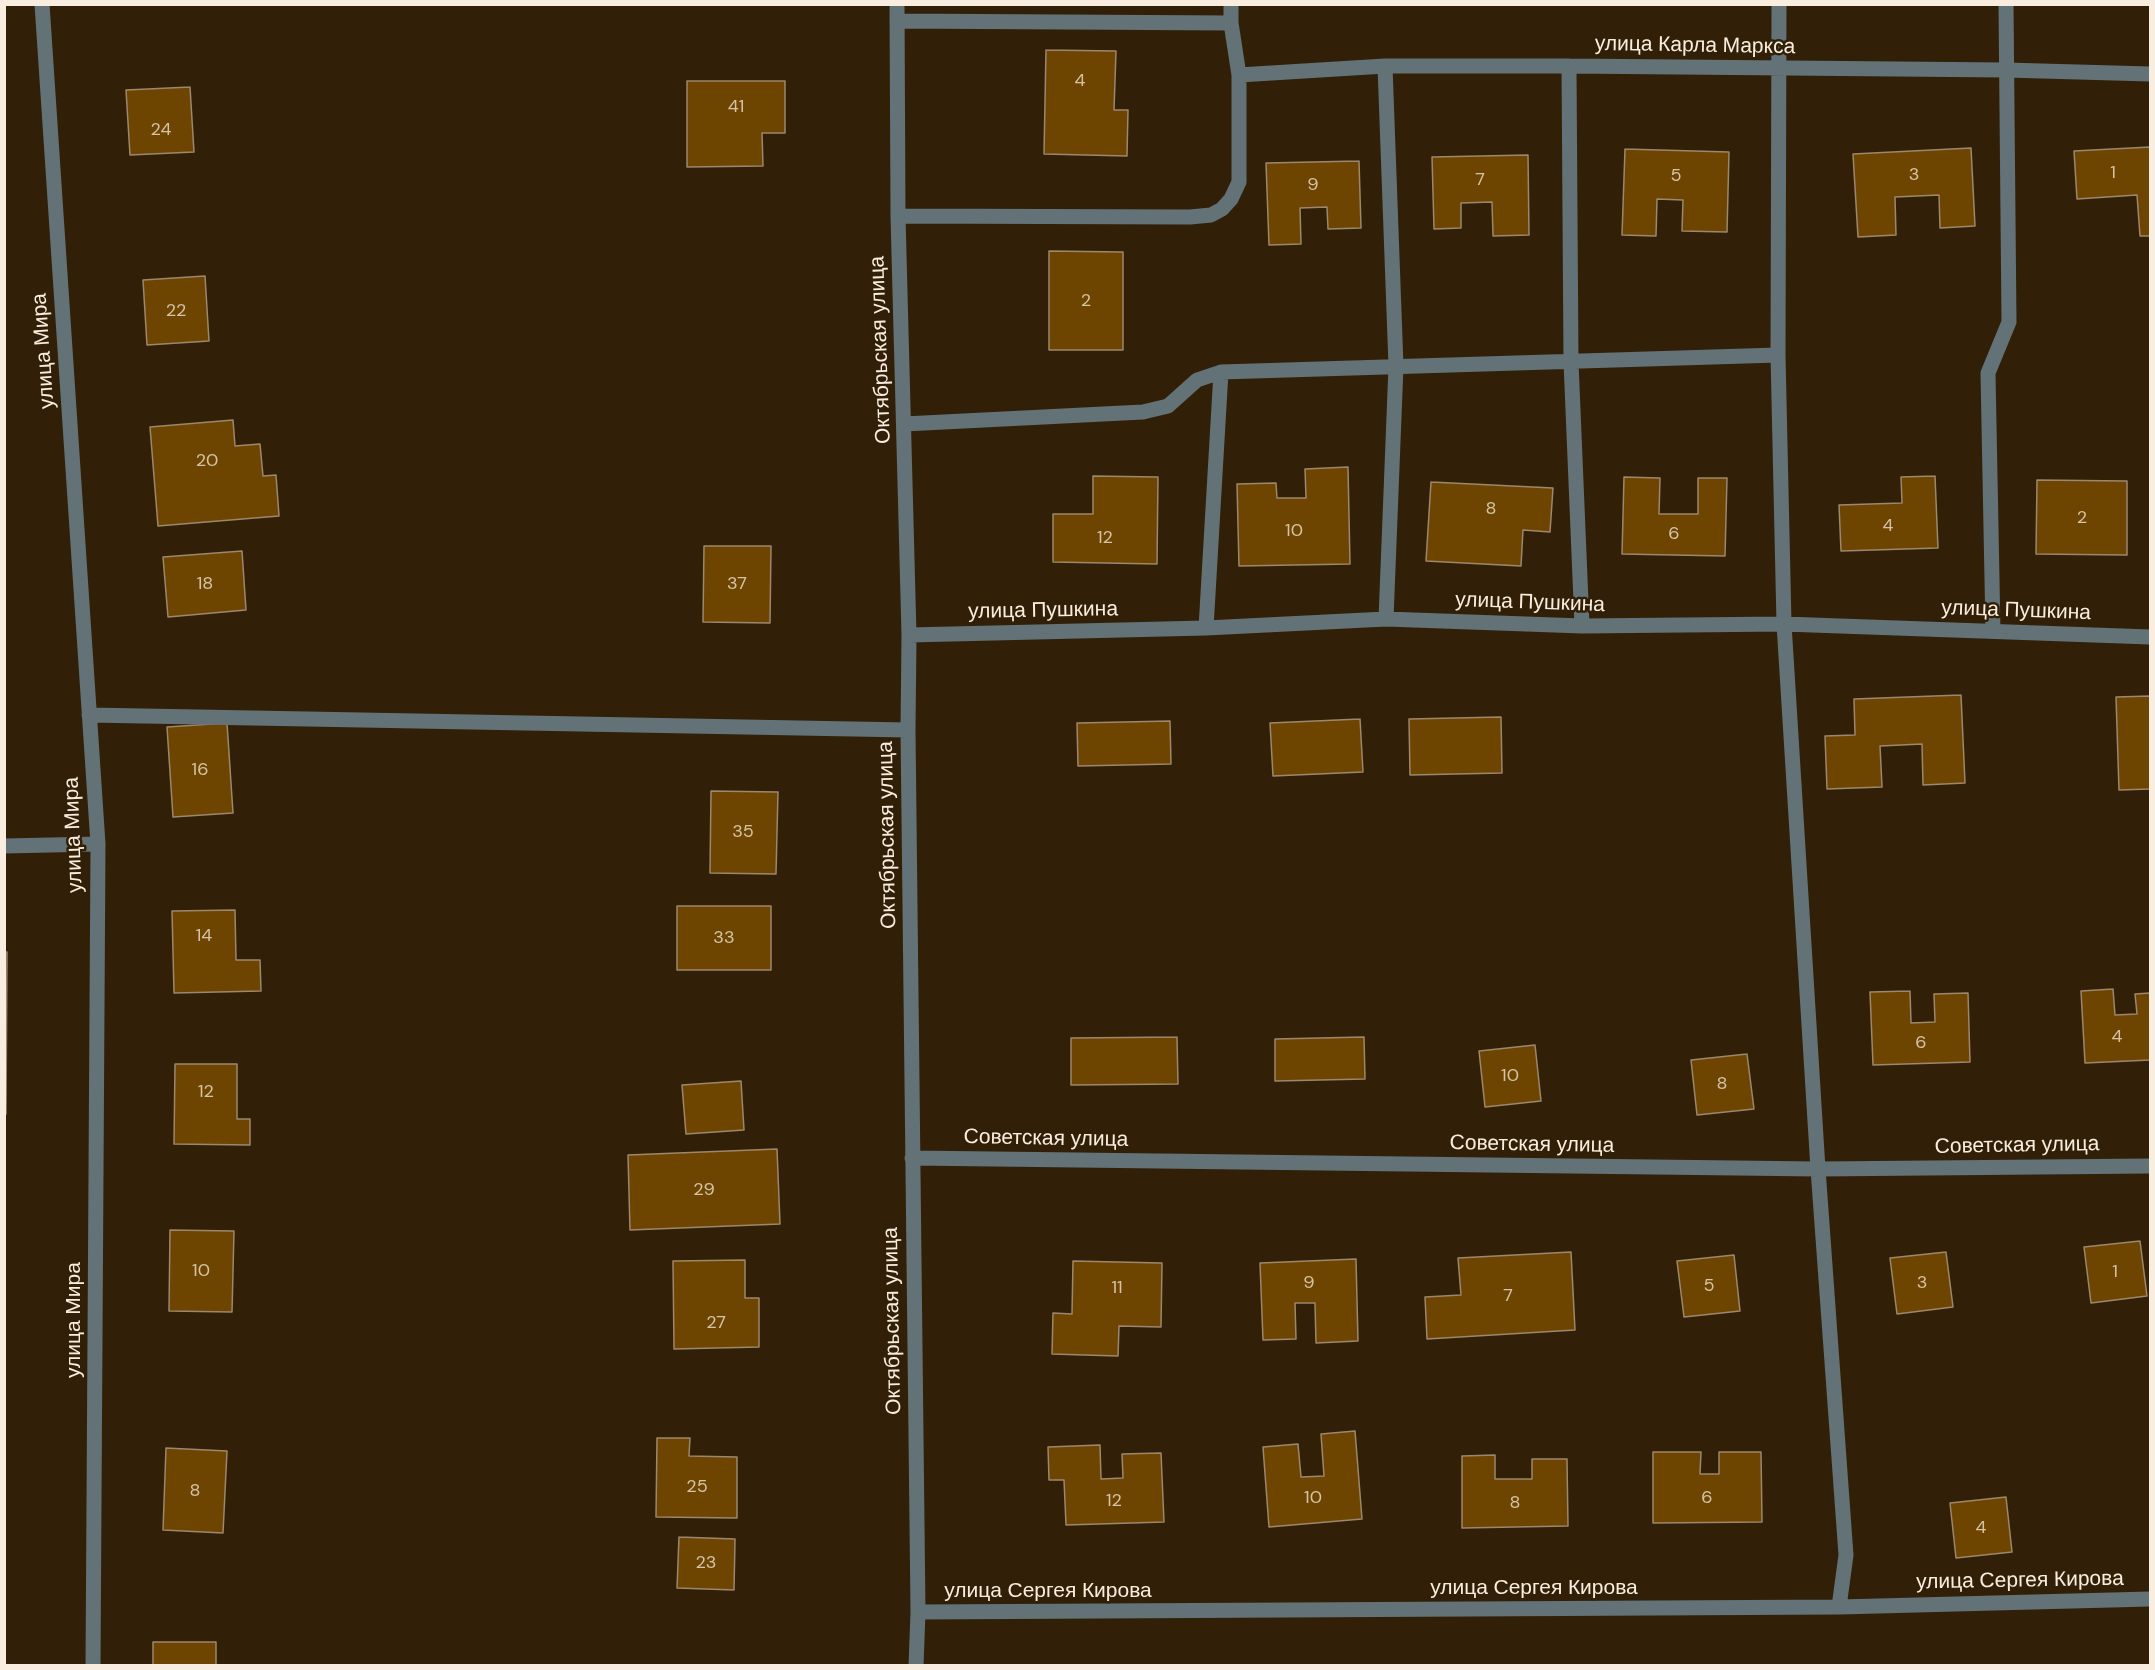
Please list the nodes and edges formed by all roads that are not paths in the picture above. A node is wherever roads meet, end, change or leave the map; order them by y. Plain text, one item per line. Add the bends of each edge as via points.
1 (42, 4) edge
2 (897, 4) edge
3 (1231, 4) edge
4 (1779, 4) edge
5 (2006, 4) edge
6 (897, 21) junction
7 (1231, 23) junction
8 (1385, 66) junction
9 (1569, 66) junction
10 (1779, 69) junction
11 (2006, 70) junction
12 (2151, 74) edge
13 (1239, 75) junction
14 (898, 216) junction
15 (1778, 356) junction
16 (1571, 362) junction
17 (1396, 366) junction
18 (1221, 372) junction
19 (904, 424) junction
20 (1386, 619) junction
21 (1784, 624) junction
22 (1582, 626) junction
23 (1206, 628) junction
24 (1993, 631) junction
25 (909, 635) junction
26 (2151, 637) edge
27 (89, 715) junction
28 (908, 730) junction
29 (98, 843) junction
30 (4, 846) edge
31 (912, 1158) junction
32 (2151, 1166) edge
33 (1818, 1169) junction
34 (2151, 1599) edge
35 (1839, 1607) junction
36 (918, 1612) junction
37 (93, 1665) edge
38 (916, 1665) edge

1 - 27 street, улица Мира
2 - 6 street, Октябрьская улица
3 - 7 street
4 - 10 street
5 - 11 street
6 - 7 street
6 - 14 street, Октябрьская улица
7 - 13 street
8 - 9 street, улица Карла Маркса
8 - 13 street, улица Карла Маркса
8 - 17 street
9 - 10 street, улица Карла Маркса
9 - 16 street
10 - 11 street, улица Карла Маркса
10 - 15 street
11 - 12 street, улица Карла Маркса
11 - 24 street via 2009,322 1988,373
13 - 14 street via 1239,182 1231,199 1211,215
14 - 19 street, Октябрьская улица
15 - 16 street
15 - 21 street
16 - 17 street
16 - 22 street
17 - 18 street
17 - 20 street
18 - 19 street via 1197,380 1168,406 1143,412
18 - 23 street
19 - 25 street, Октябрьская улица
20 - 22 street, улица Пушкина
20 - 23 street, улица Пушкина
21 - 22 street, улица Пушкина
21 - 24 street, улица Пушкина
21 - 33 street
23 - 25 street, улица Пушкина
24 - 26 street, улица Пушкина
25 - 28 street, Октябрьская улица
27 - 28 street
27 - 29 street, улица Мира
28 - 31 street, Октябрьская улица
29 - 30 street
29 - 37 street, улица Мира
31 - 33 street, Советская улица
31 - 36 street, Октябрьская улица
32 - 33 street, Советская улица
33 - 35 street via 1846,1555
34 - 35 street, улица Сергея Кирова
35 - 36 street, улица Сергея Кирова
36 - 38 street, Октябрьская улица

